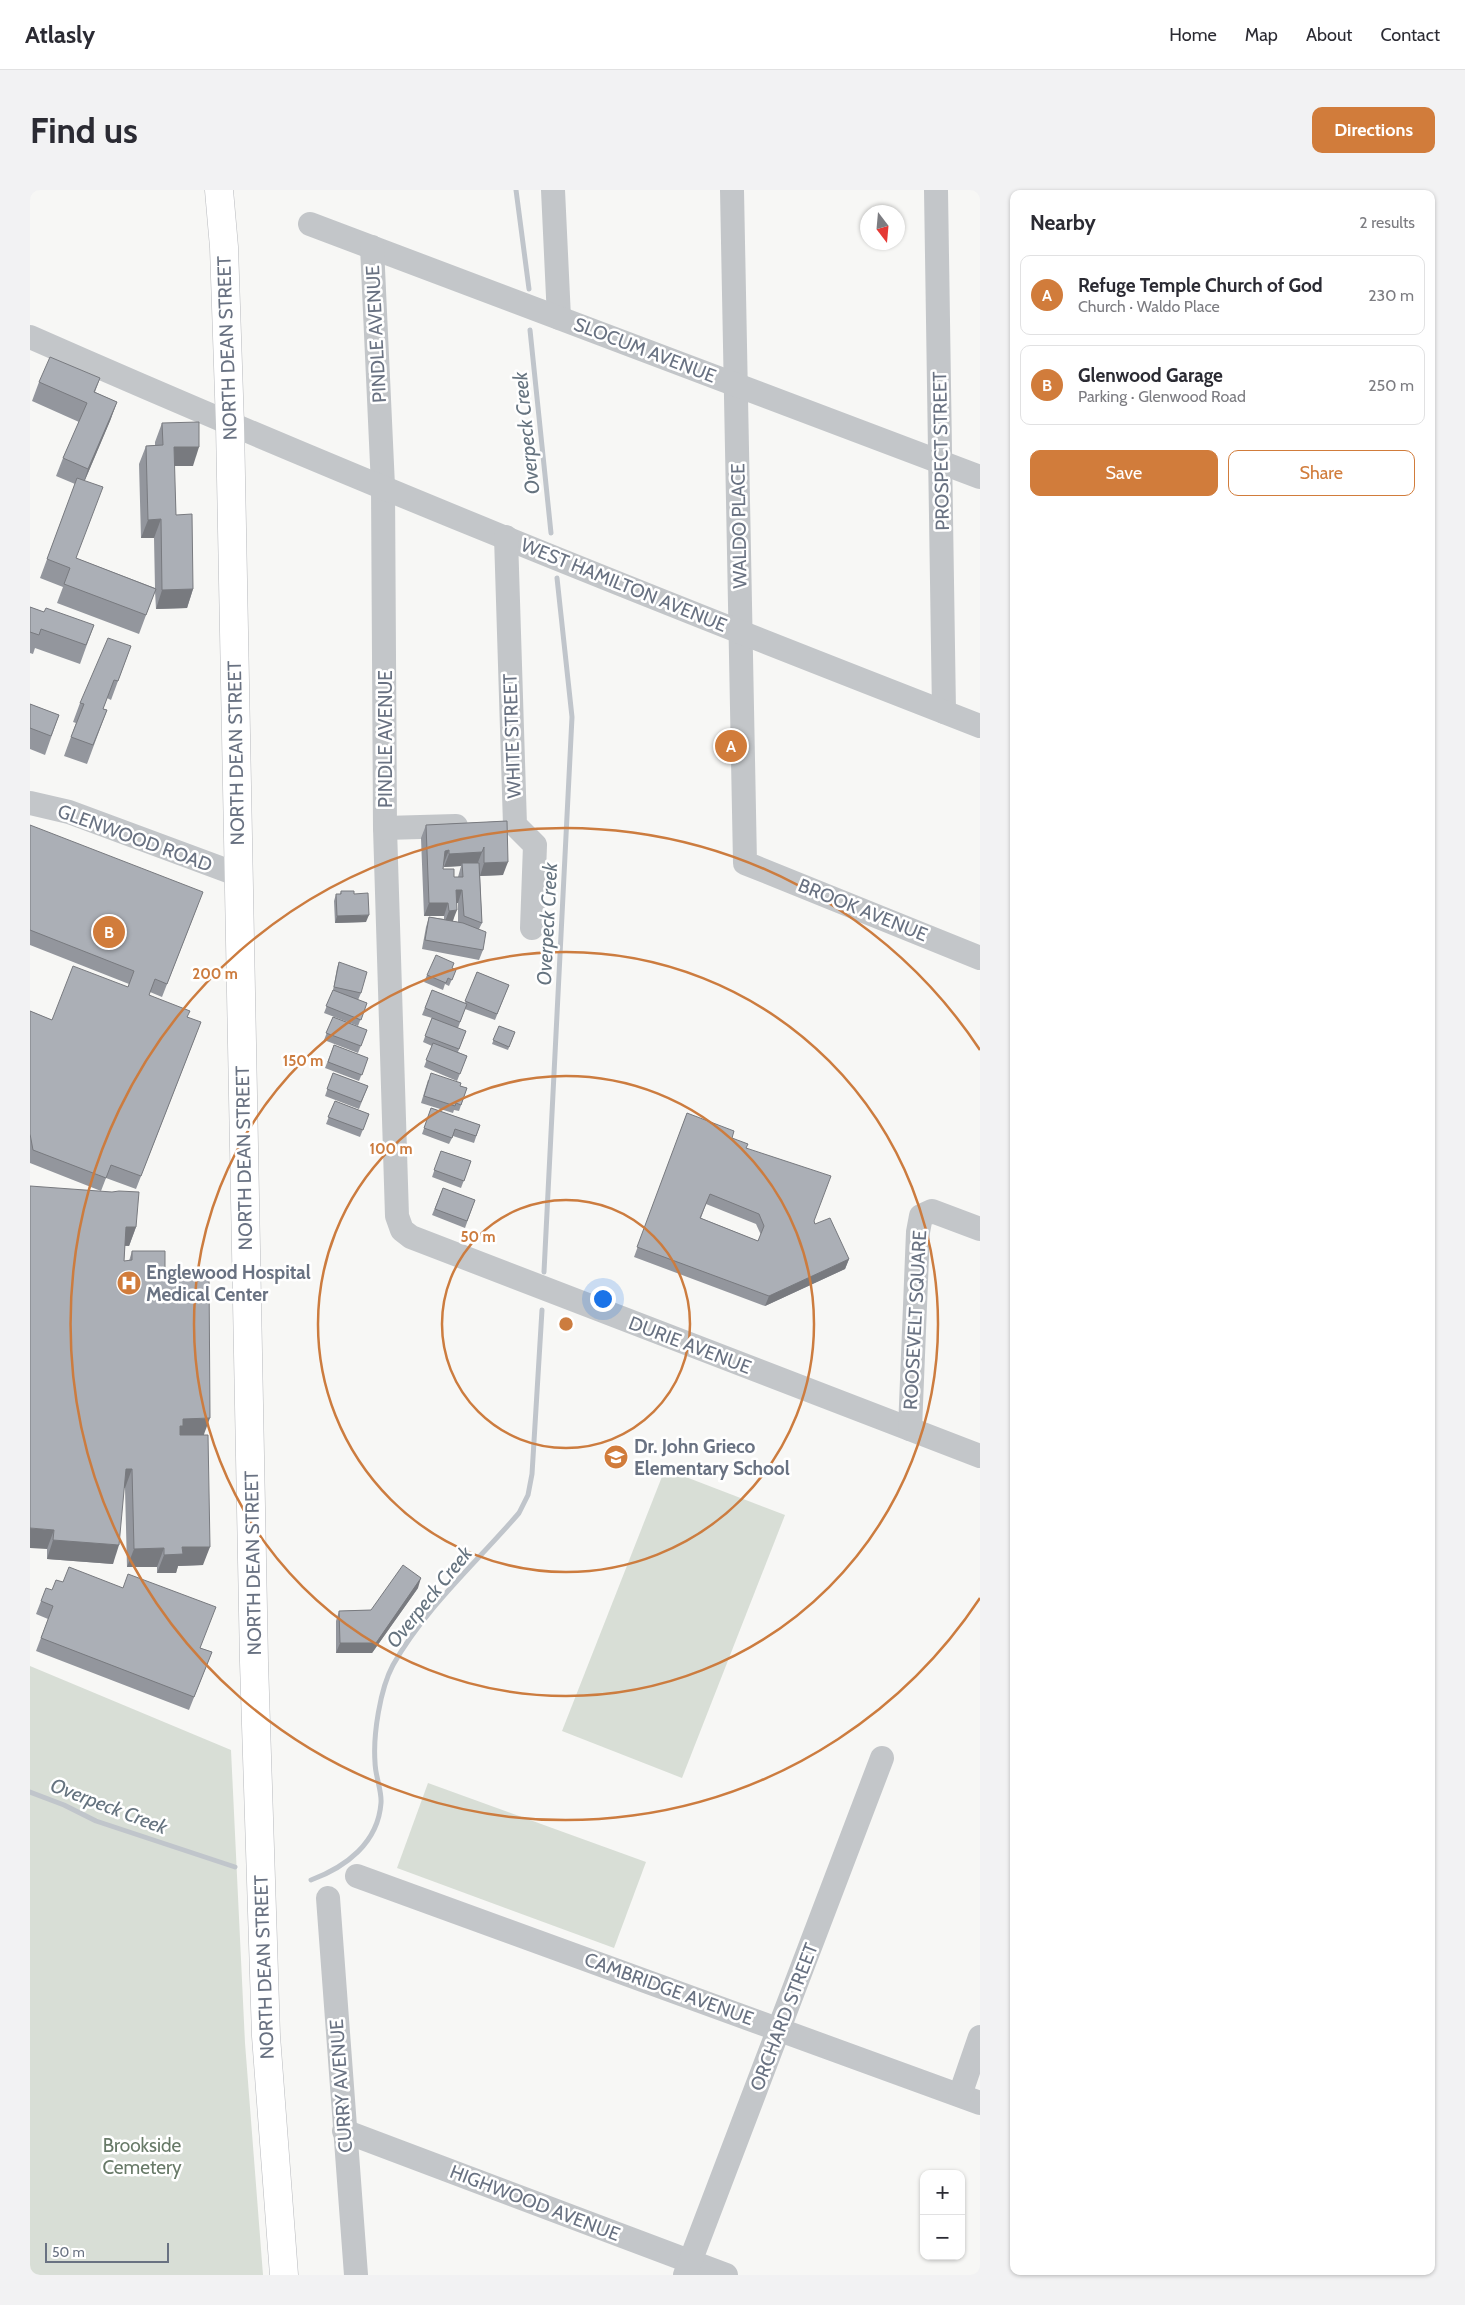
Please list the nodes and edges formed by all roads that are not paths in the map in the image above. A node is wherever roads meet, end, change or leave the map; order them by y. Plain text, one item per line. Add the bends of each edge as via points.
1 (219, 190) edge
2 (552, 190) edge
3 (732, 190) edge
4 (936, 190) edge
5 (310, 224) dead end
6 (372, 247) junction
7 (559, 318) junction
8 (30, 336) edge
9 (736, 385) junction
10 (230, 425) junction
11 (942, 463) junction
12 (980, 477) edge
13 (383, 486) junction
14 (506, 537) junction
15 (741, 632) junction
16 (944, 712) junction
17 (980, 726) edge
18 (30, 803) edge
19 (495, 826) junction
20 (385, 828) junction
21 (745, 863) joint
22 (239, 875) junction
23 (532, 928) dead end
24 (980, 958) edge
25 (980, 1229) edge
26 (402, 1230) joint
27 (910, 1429) junction
28 (980, 1456) edge
29 (882, 1758) dead end
30 (358, 1876) dead end
31 (328, 1898) dead end
32 (779, 2029) junction
33 (980, 2037) edge
34 (970, 2099) edge
35 (344, 2131) junction
36 (688, 2268) edge
37 (284, 2275) edge
38 (356, 2275) edge
39 (726, 2275) edge

1 - 10 main road, NORTH DEAN STREET
2 - 7 street
3 - 9 street, WALDO PLACE
4 - 11 street, PROSPECT STREET
5 - 6 street, SLOCUM AVENUE
6 - 7 street, SLOCUM AVENUE
6 - 13 street, PINDLE AVENUE
7 - 9 street, SLOCUM AVENUE
8 - 10 street, WEST HAMILTON AVENUE
9 - 11 street, SLOCUM AVENUE
9 - 15 street, WALDO PLACE
10 - 13 street, WEST HAMILTON AVENUE
10 - 22 main road, NORTH DEAN STREET
11 - 12 street, SLOCUM AVENUE
11 - 16 street, PROSPECT STREET
13 - 14 street, WEST HAMILTON AVENUE
13 - 20 street, PINDLE AVENUE
14 - 15 street, WEST HAMILTON AVENUE
14 - 19 street, WHITE STREET
15 - 16 street, WEST HAMILTON AVENUE
15 - 21 street, WALDO PLACE
16 - 17 street, WEST HAMILTON AVENUE
18 - 22 street, GLENWOOD ROAD via 74,814
19 - 20 street
19 - 23 street, WHITE STREET via 535,845
20 - 26 street, PINDLE AVENUE via 397,1216
21 - 24 street, BROOK AVENUE
22 - 37 main road, NORTH DEAN STREET via 254,1662 265,2000
25 - 27 street, ROOSEVELT SQUARE via 932,1211 921,1216
26 - 27 street, DURIE AVENUE via 420,1241
27 - 28 street, DURIE AVENUE
29 - 32 street, ORCHARD STREET
30 - 32 street, CAMBRIDGE AVENUE
31 - 35 street, CURRY AVENUE
32 - 34 street, CAMBRIDGE AVENUE
32 - 36 street, ORCHARD STREET
33 - 34 street
35 - 36 street, HIGHWOOD AVENUE
35 - 38 street, CURRY AVENUE
36 - 39 street, HIGHWOOD AVENUE

